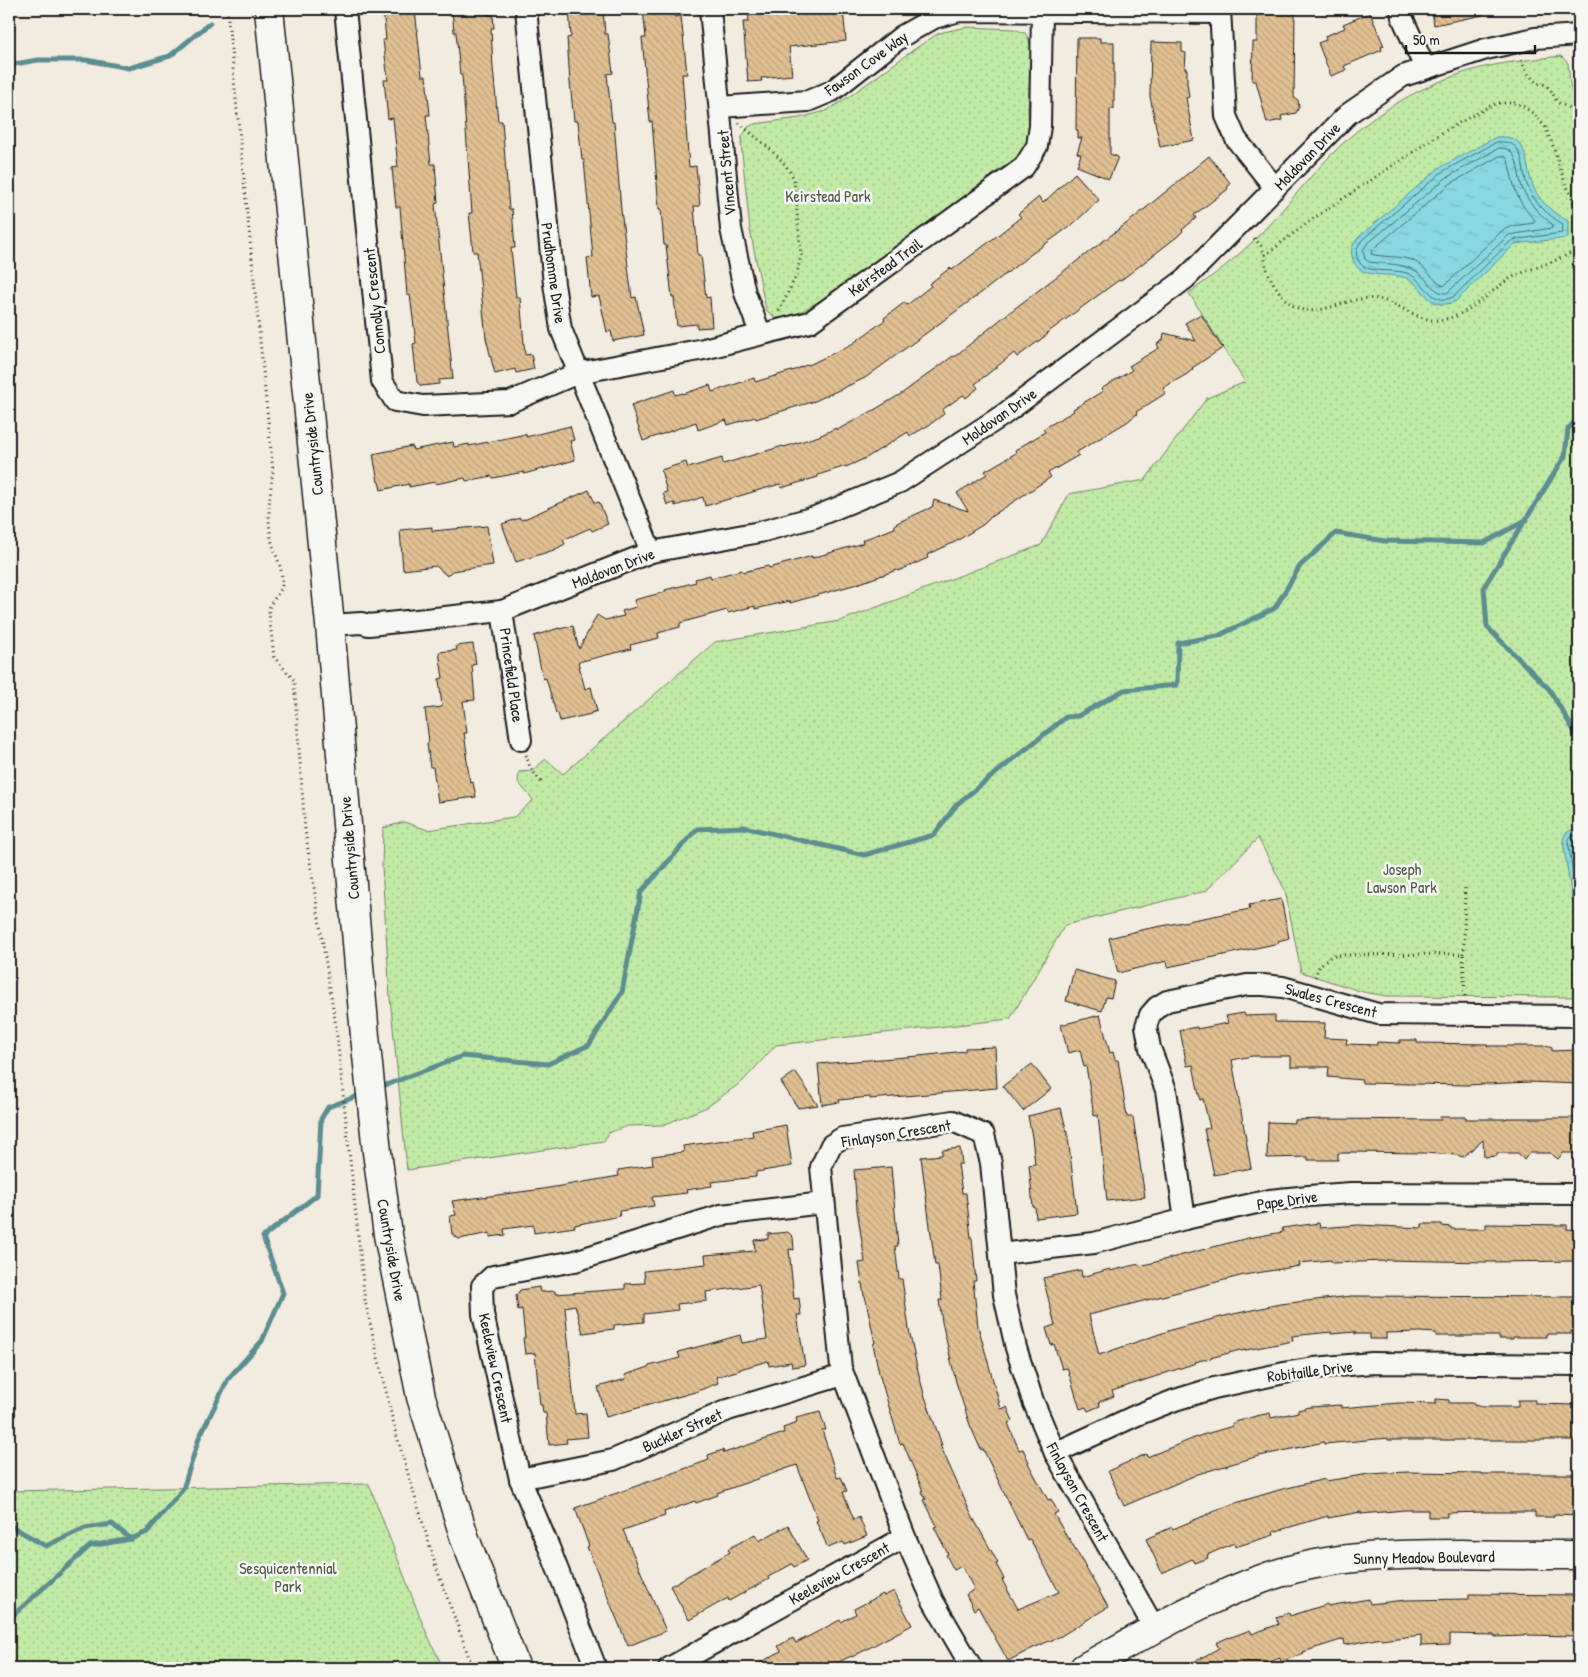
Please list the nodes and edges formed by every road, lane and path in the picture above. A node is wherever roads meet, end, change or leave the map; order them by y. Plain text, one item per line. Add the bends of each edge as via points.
1 (227, 9) edge
2 (269, 9) edge
3 (345, 9) edge
4 (526, 9) edge
5 (710, 9) edge
6 (1401, 9) edge
7 (1220, 11) edge
8 (1042, 12) junction
9 (1579, 35) edge
10 (1519, 42) junction
11 (1426, 68) junction
12 (720, 107) junction
13 (1577, 112) dead end
14 (1276, 188) junction
15 (1579, 211) edge
16 (1254, 238) dead end
17 (1579, 248) edge
18 (1265, 255) junction
19 (777, 314) dead end
20 (760, 333) junction
21 (578, 373) junction
22 (651, 552) junction
23 (502, 611) junction
24 (330, 625) junction
25 (521, 740) joint
26 (541, 782) dead end
27 (1465, 886) dead end
28 (1463, 954) junction
29 (1314, 978) dead end
30 (1465, 999) dead end
31 (1579, 1016) edge
32 (1579, 1194) edge
33 (823, 1203) junction
34 (1185, 1219) junction
35 (1000, 1254) junction
36 (1579, 1365) edge
37 (843, 1375) junction
38 (1055, 1453) junction
39 (520, 1479) junction
40 (905, 1537) junction
41 (1579, 1555) edge
42 (1155, 1629) junction
43 (473, 1668) edge
44 (516, 1668) edge
45 (596, 1668) edge
46 (669, 1668) edge
47 (972, 1668) edge
48 (1084, 1668) edge

1 - 43 path via 273,471 268,510 283,585 268,608 268,614 274,657 294,680 305,830 338,1049 366,1301 395,1430 436,1567
2 - 24 main road, Countryside Drive
3 - 21 street, Connolly Crescent via 382,380 394,401 423,406 510,402
4 - 21 street, Prudhomme Drive via 554,284 561,329
5 - 12 street, Vincent Street
6 - 11 street
7 - 8 street, Fawson Cove Way
7 - 14 street via 1226,116 1236,139
8 - 12 street, Fawson Cove Way via 959,11 934,18 902,36 832,91 808,100
8 - 20 street, Keirstead Trail via 1040,126 1037,146 1024,166 810,322
9 - 10 street, Moldovan Drive
10 - 11 street, Moldovan Drive
10 - 13 path via 1524,69 1538,84 1548,86 1557,102
11 - 14 street, Moldovan Drive via 1402,76 1348,114
12 - 19 path via 783,161 794,179 801,255 797,274
12 - 20 street, Vincent Street via 731,229 745,293
14 - 22 street, Moldovan Drive via 1185,279 1003,415 900,482 815,517 760,532
15 - 18 path via 1565,183 1546,127 1521,105 1498,103 1443,132
16 - 18 path
17 - 18 path via 1512,278 1464,312 1436,321 1374,299 1352,300 1318,310 1301,310 1286,300 1275,285 1268,273
20 - 21 street, Keirstead Trail via 704,348
21 - 22 street, Prudhomme Drive
22 - 23 street, Moldovan Drive
23 - 24 street, Moldovan Drive via 369,625
23 - 25 street, Princefield Place
24 - 44 main road, Countryside Drive via 365,1036 390,1244 420,1397 465,1539
25 - 26 path via 530,767
27 - 28 path
28 - 29 path via 1335,955 1319,965
28 - 30 path
31 - 34 street, Swales Crescent via 1378,1014 1284,987 1264,985 1247,985 1167,1001 1150,1015 1146,1026 1150,1048 1166,1090
32 - 34 street, Pape Drive via 1351,1192 1270,1200
33 - 35 street, Finlayson Crescent via 821,1167 831,1145 842,1138 953,1121 984,1134 991,1163
33 - 37 street, Finlayson Crescent
33 - 39 street, Keeleview Crescent via 721,1215 576,1261 493,1276 482,1286 483,1314
34 - 35 street, Pape Drive via 1094,1243
35 - 38 street, Finlayson Crescent via 1004,1295 1016,1348 1033,1401
36 - 38 street, Robitaille Drive via 1372,1363 1289,1372 1175,1400
37 - 39 street, Buckler Street via 728,1410 613,1460
37 - 40 street, Finlayson Crescent
38 - 42 street, Finlayson Crescent
39 - 45 street, Keeleview Crescent
40 - 46 street, Keeleview Crescent
40 - 47 street, Finlayson Crescent via 933,1601
41 - 42 main road, Sunny Meadow Boulevard via 1348,1558 1250,1583
42 - 48 main road, Sunny Meadow Boulevard

